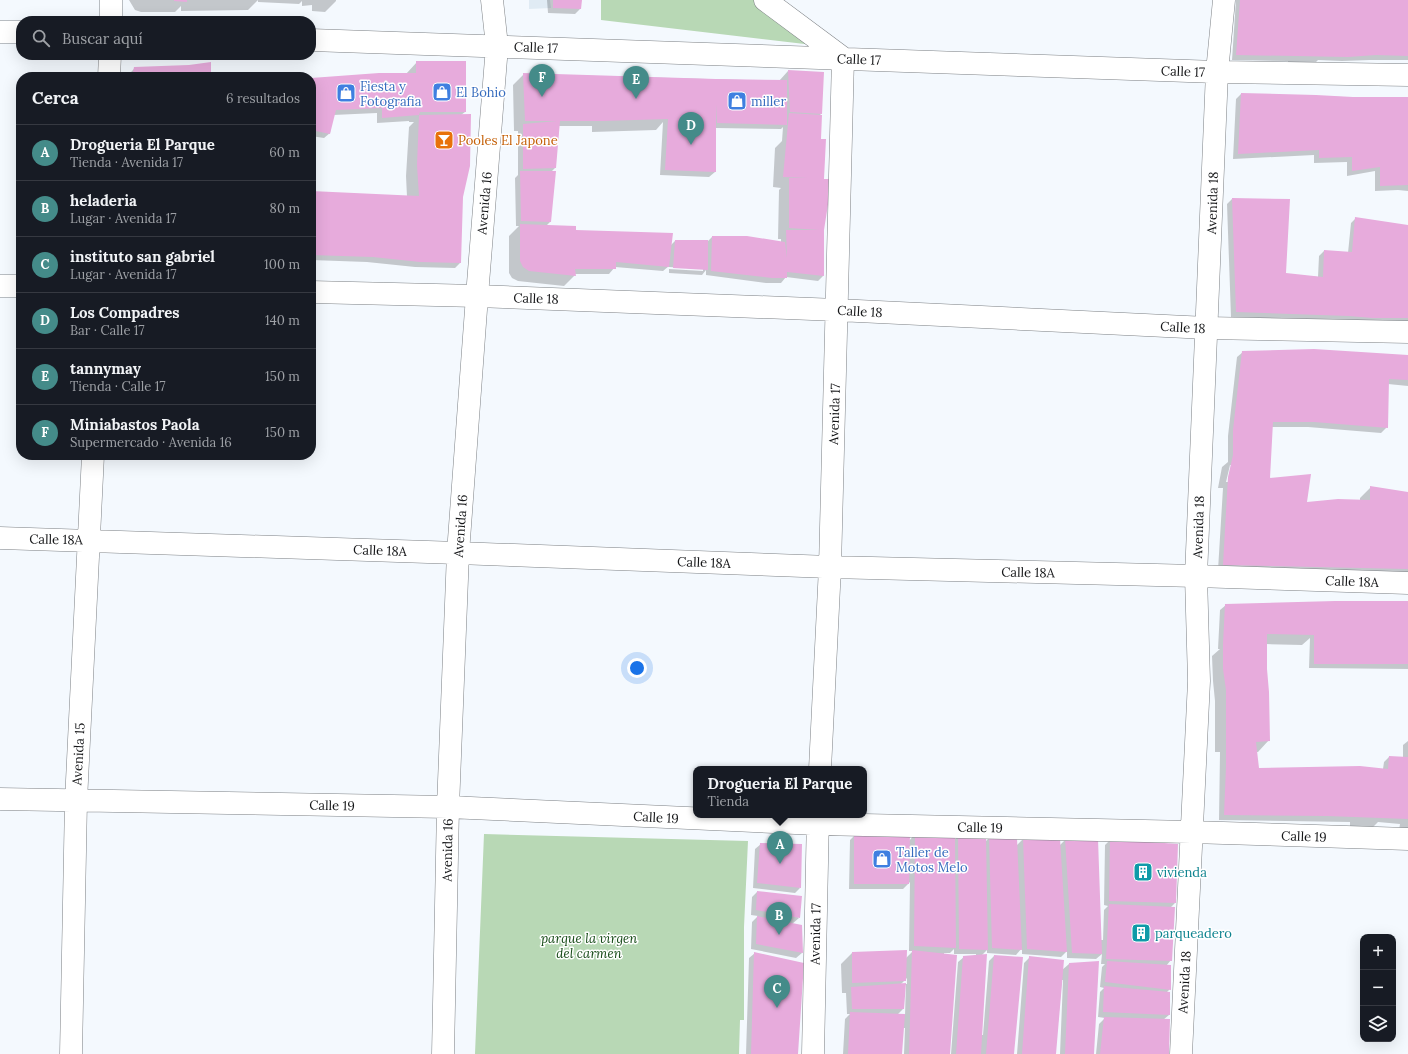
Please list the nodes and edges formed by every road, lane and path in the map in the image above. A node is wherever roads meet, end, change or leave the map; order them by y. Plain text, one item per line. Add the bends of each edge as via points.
1 (111, 0) edge
2 (492, 0) edge
3 (765, 0) edge
4 (1224, 0) edge
5 (111, 16) edge
6 (0, 32) edge
7 (16, 32) edge
8 (316, 40) edge
9 (497, 46) junction
10 (843, 58) junction
11 (110, 60) edge
12 (109, 72) edge
13 (1217, 72) junction
14 (1408, 75) edge
15 (0, 286) edge
16 (16, 286) edge
17 (316, 292) edge
18 (476, 296) junction
19 (837, 310) junction
20 (1207, 328) junction
21 (1408, 332) edge
22 (93, 460) edge
23 (0, 538) edge
24 (89, 540) junction
25 (458, 553) junction
26 (830, 567) junction
27 (1196, 576) junction
28 (1408, 583) edge
29 (820, 766) edge
30 (0, 799) edge
31 (76, 801) junction
32 (448, 807) junction
33 (693, 815) edge
34 (787, 818) edge
35 (818, 819) edge
36 (1191, 832) junction
37 (1408, 839) edge
38 (71, 1054) edge
39 (443, 1054) edge
40 (813, 1054) edge
41 (1181, 1054) edge

1 - 5 street
2 - 9 street, Avenida 16
3 - 10 street
4 - 13 street, Avenida 18
6 - 7 street
8 - 9 street, Calle 17
9 - 10 street, Calle 17
9 - 18 street, Avenida 16
10 - 13 street, Calle 17
10 - 19 street, Avenida 17
11 - 12 street
13 - 14 street, Calle 17
13 - 20 street, Avenida 18
15 - 16 street
17 - 18 street, Calle 18
18 - 19 street, Calle 18
18 - 25 street, Avenida 16
19 - 20 street, Calle 18
19 - 26 street, Avenida 17
20 - 21 street, Calle 18
20 - 27 street, Avenida 18
22 - 24 street, Avenida 15
23 - 24 street, Calle 18A
24 - 25 street, Calle 18A
24 - 31 street, Avenida 15
25 - 26 street, Calle 18A
25 - 32 street, Avenida 16
26 - 27 street, Calle 18A
26 - 29 street, Avenida 17
27 - 28 street, Calle 18A
27 - 36 street, Avenida 18 via 1199,681
30 - 31 street, Calle 19
31 - 32 street, Calle 19
31 - 38 street, Avenida 15
32 - 33 street, Calle 19
32 - 39 street, Avenida 16
34 - 35 street, Calle 19
35 - 36 street, Calle 19
35 - 40 street, Avenida 17
36 - 37 street, Calle 19
36 - 41 street, Avenida 18

